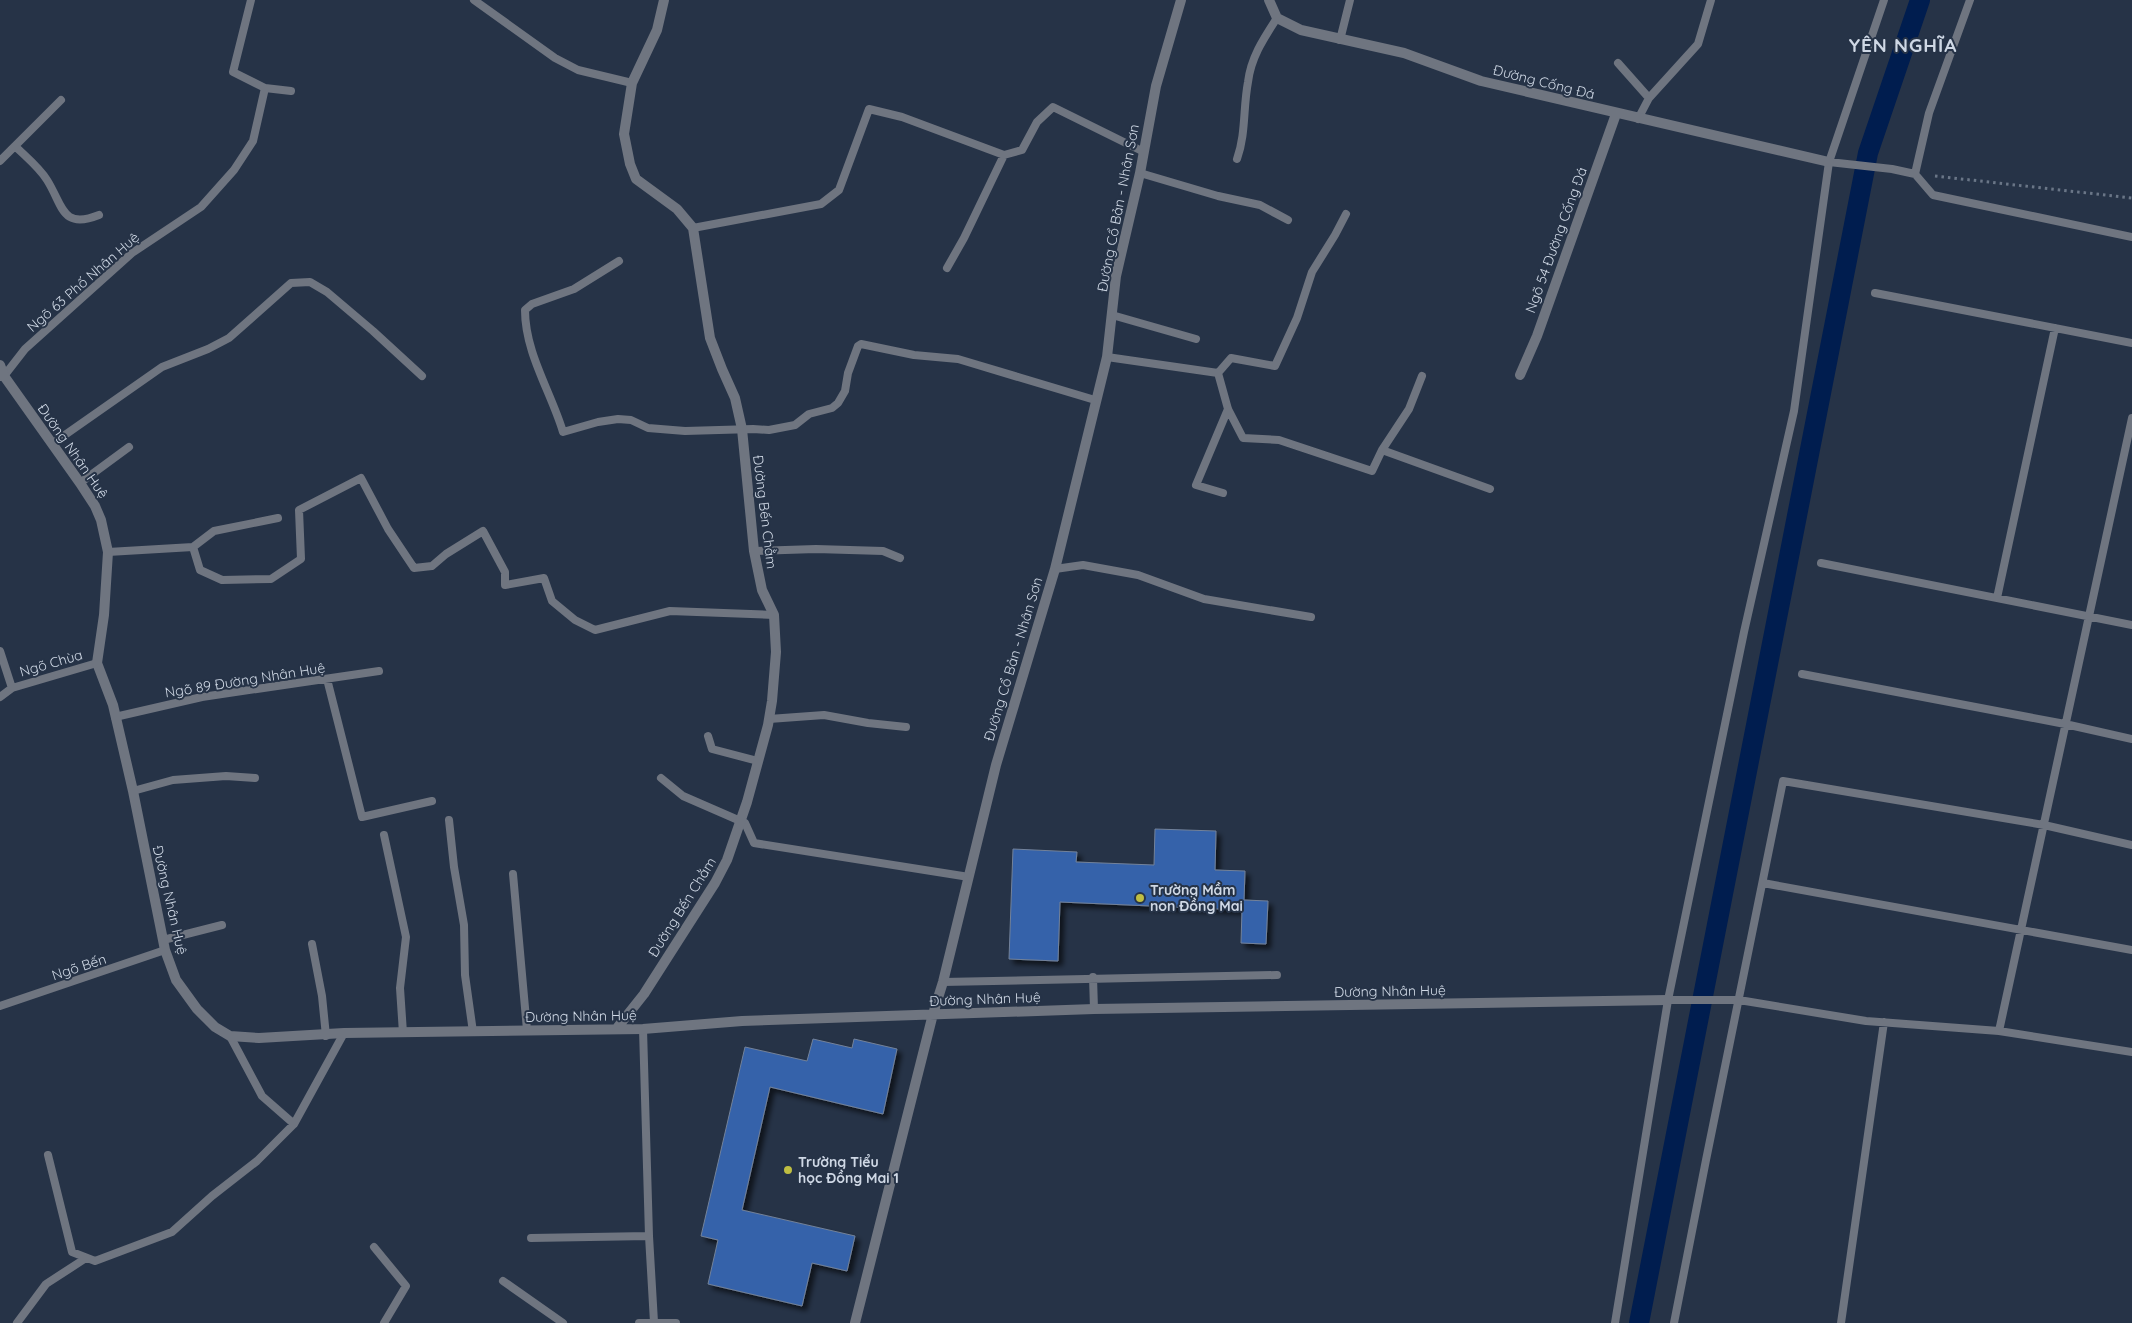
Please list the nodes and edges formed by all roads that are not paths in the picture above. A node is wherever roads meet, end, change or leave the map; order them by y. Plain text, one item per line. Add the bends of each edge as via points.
1 (251, 0) edge
2 (474, 0) edge
3 (664, 0) edge
4 (1181, 0) edge
5 (1269, 0) edge
6 (1350, 0) edge
7 (1711, 0) edge
8 (1884, 0) edge
9 (1970, 0) edge
10 (1277, 18) junction
11 (1340, 40) junction
12 (1618, 63) dead end
13 (632, 83) junction
14 (265, 88) junction
15 (292, 91) dead end
16 (1649, 98) junction
17 (61, 100) dead end
18 (1616, 114) junction
19 (1638, 119) junction
20 (15, 146) junction
21 (1144, 152) junction
22 (1004, 155) junction
23 (1237, 159) dead end
24 (0, 161) edge
25 (1829, 162) junction
26 (1140, 173) junction
27 (1915, 174) junction
28 (1346, 214) dead end
29 (99, 215) dead end
30 (1288, 220) dead end
31 (693, 228) junction
32 (2132, 237) edge
33 (619, 261) dead end
34 (947, 268) dead end
35 (1875, 293) dead end
36 (1112, 315) junction
37 (2055, 328) junction
38 (1196, 339) dead end
39 (2132, 342) edge
40 (1107, 357) junction
41 (0, 366) edge
42 (1218, 373) junction
43 (1520, 375) dead end
44 (422, 376) dead end
45 (1422, 376) dead end
46 (2, 377) edge
47 (1095, 400) junction
48 (1228, 409) junction
49 (2132, 418) edge
50 (742, 429) junction
51 (52, 444) junction
52 (129, 447) dead end
53 (1382, 450) junction
54 (80, 483) junction
55 (1490, 489) dead end
56 (1223, 493) dead end
57 (278, 518) dead end
58 (193, 547) junction
59 (754, 551) junction
60 (108, 552) junction
61 (900, 558) dead end
62 (1821, 563) dead end
63 (1054, 569) junction
64 (1997, 598) junction
65 (774, 615) junction
66 (2089, 616) junction
67 (1311, 617) dead end
68 (2132, 625) edge
69 (0, 651) edge
70 (97, 663) junction
71 (378, 671) dead end
72 (1802, 674) dead end
73 (327, 679) junction
74 (12, 688) junction
75 (0, 697) edge
76 (115, 717) junction
77 (769, 719) junction
78 (2066, 724) junction
79 (906, 727) dead end
80 (708, 736) dead end
81 (2132, 739) edge
82 (758, 761) junction
83 (255, 778) dead end
84 (661, 778) dead end
85 (133, 791) junction
86 (432, 801) dead end
87 (449, 820) dead end
88 (740, 820) junction
89 (2044, 825) junction
90 (384, 835) dead end
91 (2132, 845) edge
92 (513, 874) dead end
93 (970, 877) junction
94 (1763, 883) junction
95 (222, 925) dead end
96 (2021, 930) junction
97 (312, 944) dead end
98 (164, 945) junction
99 (2132, 950) edge
100 (1277, 975) dead end
101 (1093, 977) junction
102 (943, 982) junction
103 (1668, 1000) junction
104 (1740, 1000) junction
105 (0, 1006) edge
106 (1094, 1009) junction
107 (933, 1014) junction
108 (1884, 1022) junction
109 (617, 1028) junction
110 (643, 1029) junction
111 (527, 1030) junction
112 (1999, 1031) junction
113 (473, 1032) junction
114 (403, 1033) junction
115 (344, 1034) junction
116 (230, 1036) junction
117 (326, 1036) junction
118 (2132, 1052) edge
119 (294, 1124) junction
120 (48, 1155) dead end
121 (649, 1236) junction
122 (531, 1238) dead end
123 (374, 1247) dead end
124 (86, 1258) junction
125 (503, 1280) dead end
126 (654, 1322) edge
127 (17, 1323) edge
128 (384, 1323) edge
129 (563, 1323) edge
130 (639, 1323) edge
131 (676, 1323) edge
132 (854, 1323) edge
133 (1615, 1323) edge
134 (1674, 1323) edge
135 (1841, 1323) edge

1 - 14 lane via 234,72
2 - 13 lane via 555,58 578,70
3 - 13 street via 657,30
4 - 21 street, Đường Cổ Bản - Nhân Sơn via 1156,86
5 - 10 street
6 - 11 lane
7 - 16 lane via 1698,44
8 - 25 lane
9 - 27 lane via 1929,113
10 - 11 street, Đường Cống Đá via 1301,30
10 - 23 lane via 1252,62 1243,138
11 - 18 street, Đường Cống Đá via 1404,53 1481,81
12 - 16 lane
13 - 31 street via 624,134 636,179 677,209
14 - 15 lane
14 - 46 lane, Ngõ 63 Phố Nhân Huệ via 253,141 234,170 201,207 132,253 25,349
16 - 19 lane
17 - 20 lane
18 - 19 street, Đường Cống Đá
18 - 43 street, Ngõ 54 Đường Cống Đá
19 - 25 street, Đường Cống Đá
20 - 24 lane
20 - 29 lane via 47,179 61,208 70,218 85,221
21 - 22 lane via 1053,107 1037,122 1022,150
21 - 26 street, Đường Cổ Bản - Nhân Sơn
22 - 31 lane via 902,117 869,109 839,190 822,204
22 - 34 lane
25 - 27 lane
25 - 103 lane via 1794,411 1744,632
26 - 30 lane via 1260,205
26 - 36 street, Đường Cổ Bản - Nhân Sơn via 1116,276
27 - 32 lane via 1933,195
28 - 42 lane via 1312,272 1297,318 1275,366 1231,358
31 - 50 street, Đường Bến Chằm via 710,338 735,398
33 - 50 lane via 574,288 532,304 525,310 531,349 563,432 622,419 655,429
35 - 37 lane
36 - 38 lane
36 - 40 street, Đường Cổ Bản - Nhân Sơn
37 - 39 lane
37 - 64 lane
40 - 42 lane
40 - 47 street, Đường Cổ Bản - Nhân Sơn
41 - 46 street, Đường Nhân Huệ
42 - 48 lane
44 - 51 lane via 328,292 310,282 291,282 229,338 162,367
45 - 53 lane via 1409,409
46 - 51 street, Đường Nhân Huệ
47 - 50 lane via 958,359 914,355 861,344 848,373 843,395 835,406 811,413 798,424 782,428
47 - 63 street, Đường Cổ Bản - Nhân Sơn
48 - 53 lane via 1243,438 1279,440 1372,471
48 - 56 lane via 1196,485
49 - 66 lane
50 - 59 street, Đường Bến Chằm
51 - 54 street, Đường Nhân Huệ
52 - 54 lane
53 - 55 lane
54 - 60 street, Đường Nhân Huệ via 101,520
57 - 58 lane via 214,531
58 - 60 lane
58 - 65 lane via 200,570 222,580 270,579 301,559 299,510 360,478 414,568 432,566 483,531 505,572 506,585 544,578 552,601 575,620 595,630 670,611
59 - 61 lane via 884,550
59 - 65 street, Đường Bến Chằm via 762,590
60 - 70 street, Đường Nhân Huệ
62 - 64 lane
63 - 67 lane via 1083,565 1129,573 1204,599
63 - 93 street, Đường Cổ Bản - Nhân Sơn via 996,765
64 - 66 lane
65 - 77 street, Đường Bến Chằm via 776,652
66 - 68 lane
66 - 78 lane
69 - 74 lane, Ngõ Chùa
70 - 74 lane, Ngõ Chùa
70 - 76 street, Đường Nhân Huệ
71 - 73 lane, Ngõ 89 Đường Nhân Huệ
72 - 78 lane
73 - 76 lane, Ngõ 89 Đường Nhân Huệ via 202,697
73 - 86 lane via 362,817
74 - 75 lane, Ngõ Chùa
76 - 85 street, Đường Nhân Huệ
77 - 79 lane via 824,715
77 - 82 street, Đường Bến Chằm
78 - 81 lane
78 - 89 lane
80 - 82 lane via 712,749
82 - 88 street, Đường Bến Chằm
83 - 85 lane via 226,776 173,780
84 - 88 lane via 683,796
85 - 98 street, Đường Nhân Huệ
87 - 113 lane via 464,925 465,975
88 - 93 lane via 746,822 754,843
88 - 109 street, Đường Bến Chằm via 727,860 715,883 644,994
89 - 91 lane
89 - 94 lane via 1783,781
89 - 96 lane
90 - 114 lane via 406,937 400,988
92 - 111 lane
93 - 102 street, Đường Cổ Bản - Nhân Sơn
94 - 96 lane
94 - 104 lane
95 - 98 lane, Ngõ Bến
96 - 99 lane
96 - 112 lane
97 - 117 lane
98 - 105 lane, Ngõ Bến
98 - 116 street, Đường Nhân Huệ via 176,980 197,1009 215,1027
100 - 101 lane
101 - 102 lane
101 - 106 lane
102 - 107 street, Đường Cổ Bản - Nhân Sơn
103 - 104 lane
103 - 106 street, Đường Nhân Huệ
103 - 133 lane
104 - 108 lane
104 - 134 lane
106 - 107 street, Đường Nhân Huệ
107 - 110 street, Đường Nhân Huệ via 742,1021
107 - 132 street, Đường Cổ Bản - Nhân Sơn
108 - 112 lane
108 - 135 lane
109 - 110 street, Đường Nhân Huệ
109 - 111 street, Đường Nhân Huệ
110 - 121 lane
111 - 113 street, Đường Nhân Huệ
112 - 118 lane
113 - 114 street, Đường Nhân Huệ
114 - 115 street, Đường Nhân Huệ
115 - 117 street, Đường Nhân Huệ
115 - 119 lane
116 - 117 street, Đường Nhân Huệ
116 - 119 lane via 262,1096
119 - 124 lane via 257,1161 172,1232 94,1261
120 - 124 lane via 72,1252
121 - 122 lane
121 - 126 lane
123 - 128 lane via 406,1286
124 - 127 lane via 46,1284
125 - 129 lane
126 - 130 lane
126 - 131 lane

